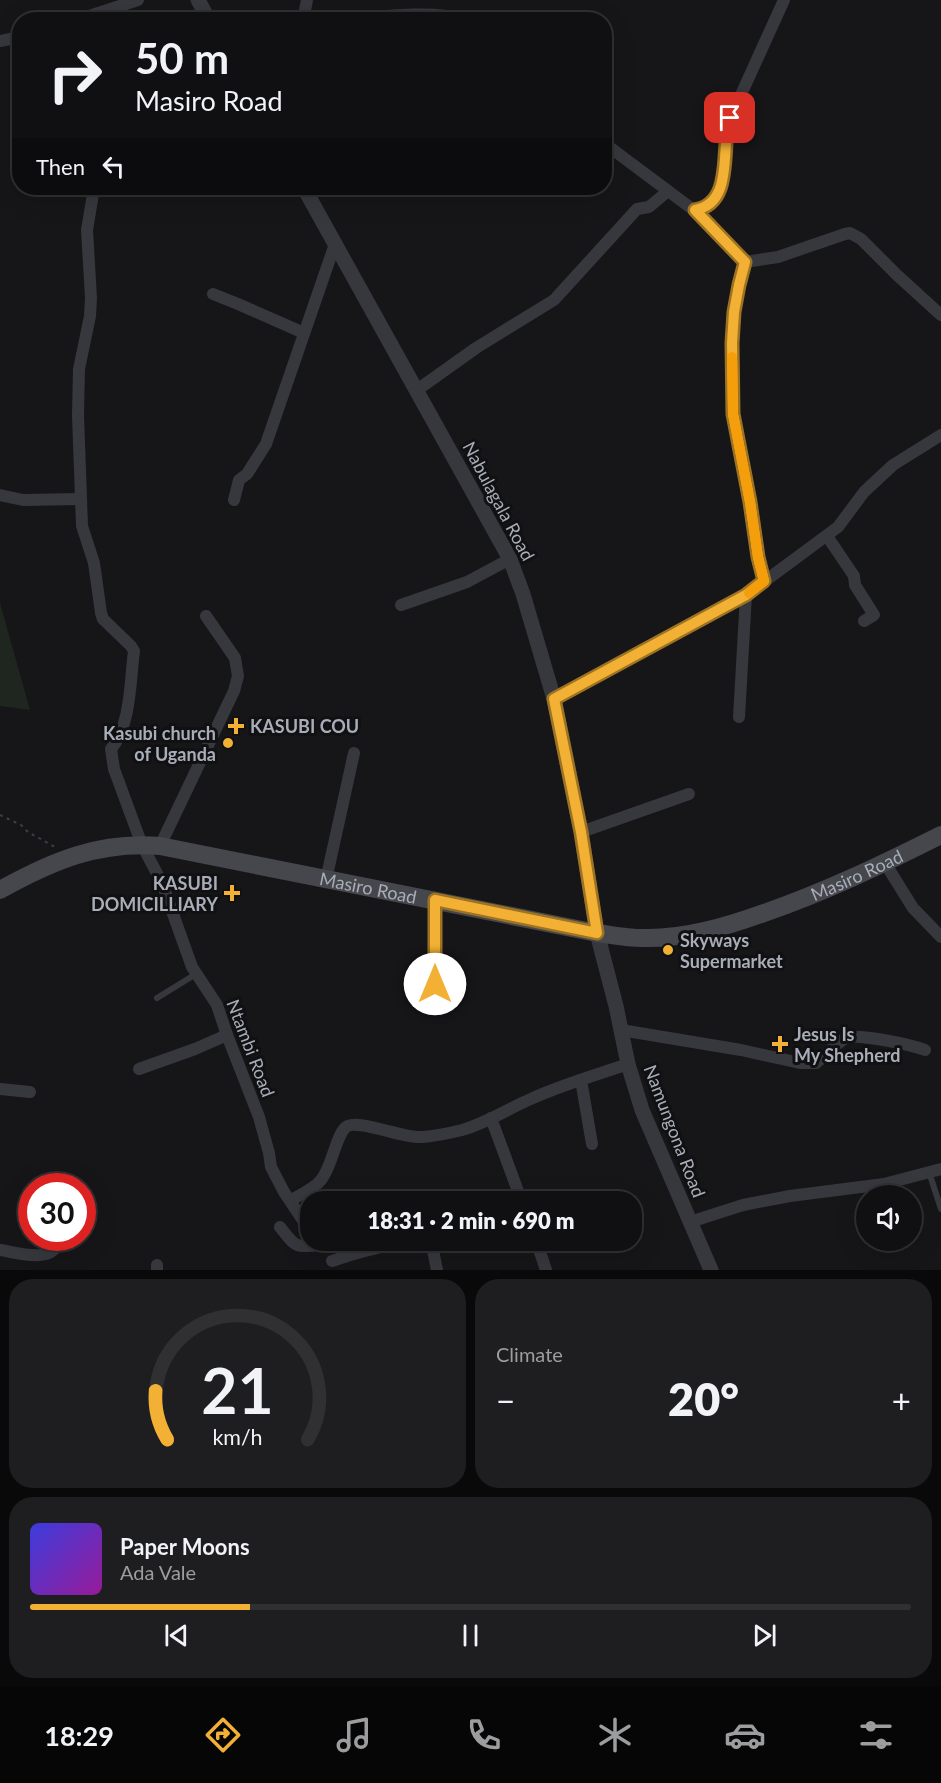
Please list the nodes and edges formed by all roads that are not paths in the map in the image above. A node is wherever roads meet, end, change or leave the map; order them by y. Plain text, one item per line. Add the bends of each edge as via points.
1 (138, 0) edge
2 (784, 0) edge
3 (118, 5) junction
4 (99, 12) edge
5 (117, 12) edge
6 (612, 149) edge
7 (668, 191) junction
8 (93, 195) edge
9 (308, 195) edge
10 (695, 210) junction
11 (335, 244) junction
12 (745, 262) junction
13 (213, 294) dead end
14 (941, 315) edge
15 (304, 333) junction
16 (417, 390) junction
17 (941, 435) edge
18 (0, 495) edge
19 (80, 500) junction
20 (234, 500) dead end
21 (827, 536) junction
22 (510, 559) junction
23 (764, 581) junction
24 (746, 595) junction
25 (401, 605) dead end
26 (206, 616) dead end
27 (864, 621) dead end
28 (554, 699) junction
29 (739, 717) dead end
30 (354, 753) dead end
31 (689, 794) dead end
32 (581, 832) junction
33 (941, 835) edge
34 (151, 845) junction
35 (885, 863) junction
36 (326, 879) junction
37 (0, 890) edge
38 (435, 900) junction
39 (597, 933) junction
40 (941, 937) edge
41 (197, 974) junction
42 (435, 984) dead end
43 (157, 998) dead end
44 (621, 1030) junction
45 (226, 1035) junction
46 (925, 1050) dead end
47 (628, 1064) junction
48 (139, 1069) dead end
49 (580, 1080) junction
50 (0, 1089) edge
51 (30, 1092) dead end
52 (491, 1118) junction
53 (592, 1144) dead end
54 (935, 1171) edge
55 (518, 1191) edge
56 (291, 1200) junction
57 (941, 1209) edge
58 (300, 1215) edge
59 (690, 1222) junction
60 (280, 1227) dead end
61 (300, 1247) edge
62 (0, 1250) edge
63 (53, 1251) edge
64 (324, 1251) edge
65 (540, 1251) edge
66 (335, 1266) edge
67 (437, 1270) edge
68 (546, 1270) edge
69 (711, 1270) edge

1 - 3 street
2 - 10 street via 730,118 720,189 710,205
3 - 4 street
3 - 5 street
6 - 7 street
7 - 10 street
7 - 16 street via 649,207 637,209 554,300
8 - 19 street via 87,230 90,316 78,389
9 - 11 street, Nabulagala Road
10 - 12 street
11 - 15 street
11 - 16 street, Nabulagala Road
12 - 14 street via 778,257 850,234 861,239
12 - 23 street via 734,312 733,414
13 - 15 street
15 - 20 street via 266,444 239,480
16 - 22 street, Nabulagala Road
17 - 21 street via 878,477
18 - 19 street via 23,500
19 - 34 street, Ntambi Road via 103,619 134,651 126,716 118,741 111,749 114,769
21 - 23 street
21 - 27 street via 854,576 855,585 873,615
22 - 25 street via 467,582
22 - 28 street, Nabulagala Road
23 - 24 street
24 - 28 street
24 - 29 street
26 - 34 street via 235,658 238,676 234,692
28 - 32 street, Nabulagala Road
30 - 36 street
31 - 32 street
32 - 39 street, Nabulagala Road
33 - 35 main road, Masiro Road
34 - 36 main road, Masiro Road
34 - 37 main road, Masiro Road via 70,856
34 - 41 street, Ntambi Road
35 - 39 main road, Masiro Road via 791,904 717,928 657,938
35 - 40 street via 913,908
36 - 38 main road, Masiro Road
38 - 39 main road, Masiro Road
38 - 42 street
39 - 44 street, Namungona Road
41 - 43 lane
41 - 45 street, Ntambi Road via 217,1005
44 - 46 street via 800,1063 816,1063 846,1038 867,1037
44 - 47 street, Namungona Road
45 - 48 street
45 - 56 street, Ntambi Road via 259,1117 271,1167
47 - 49 street
47 - 59 street, Namungona Road via 642,1110
49 - 52 street
49 - 53 street
50 - 51 street
52 - 55 street
52 - 56 street via 463,1130 421,1137 358,1125 345,1127 320,1182
54 - 57 lane
54 - 59 street via 875,1185 743,1205
56 - 58 street, Ntambi Road
59 - 69 street, Namungona Road
60 - 61 street
62 - 63 street via 38,1256
64 - 66 street
65 - 68 street
66 - 67 street via 384,1247 416,1242 430,1245

